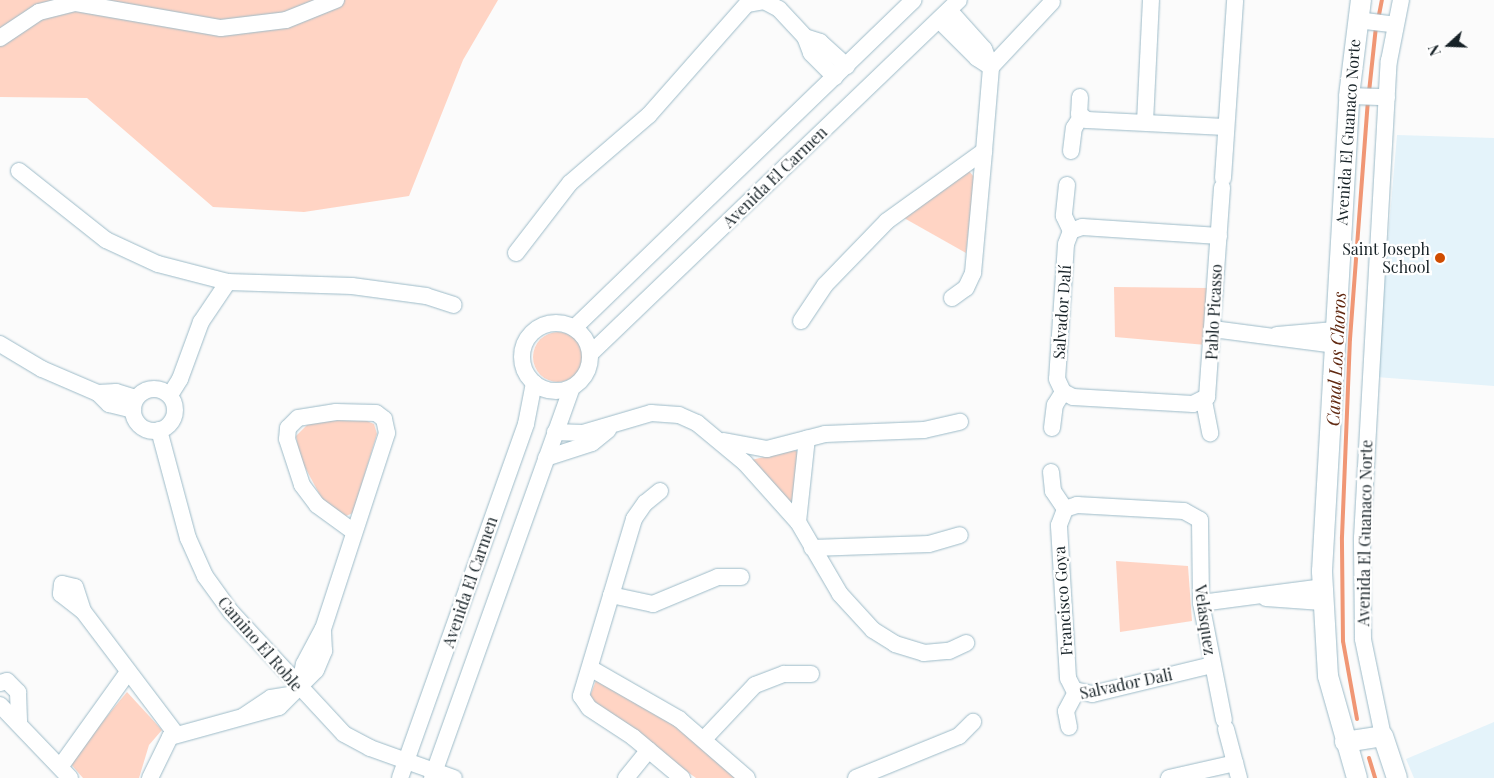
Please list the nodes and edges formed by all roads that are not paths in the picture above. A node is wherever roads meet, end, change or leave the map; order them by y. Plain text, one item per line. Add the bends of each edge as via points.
1 (336, 0) edge
2 (914, 0) edge
3 (1150, 0) edge
4 (1236, 0) edge
5 (1361, 0) edge
6 (1402, 0) edge
7 (764, 1) edge
8 (1052, 2) dead end
9 (949, 10) edge
10 (1362, 20) junction
11 (1390, 24) junction
12 (805, 37) junction
13 (0, 38) edge
14 (847, 66) junction
15 (991, 67) junction
16 (834, 77) junction
17 (1354, 96) junction
18 (1080, 97) dead end
19 (1382, 97) junction
20 (1081, 117) junction
21 (1145, 122) junction
22 (1225, 127) junction
23 (984, 151) junction
24 (1071, 152) dead end
25 (19, 171) dead end
26 (1067, 185) dead end
27 (1071, 231) junction
28 (1219, 236) junction
29 (516, 254) dead end
30 (228, 282) junction
31 (952, 298) dead end
32 (454, 304) dead end
33 (801, 321) dead end
34 (574, 328) junction
35 (1213, 329) junction
36 (1334, 338) junction
37 (0, 344) edge
38 (590, 354) junction
39 (534, 384) junction
40 (572, 388) junction
41 (1063, 392) junction
42 (170, 395) junction
43 (1204, 401) junction
44 (134, 404) junction
45 (960, 422) dead end
46 (613, 425) junction
47 (1052, 428) dead end
48 (159, 430) junction
49 (555, 432) junction
50 (1210, 432) dead end
51 (808, 438) junction
52 (722, 440) junction
53 (546, 458) junction
54 (1052, 472) dead end
55 (660, 491) dead end
56 (1065, 509) junction
57 (798, 522) junction
58 (354, 532) junction
59 (960, 535) dead end
60 (812, 548) junction
61 (741, 576) dead end
62 (1322, 594) junction
63 (611, 595) junction
64 (1201, 603) junction
65 (82, 611) dead end
66 (966, 643) dead end
67 (1212, 665) junction
68 (590, 668) junction
69 (128, 672) junction
70 (811, 674) dead end
71 (0, 683) edge
72 (293, 692) junction
73 (1076, 692) junction
74 (0, 705) edge
75 (19, 722) junction
76 (973, 722) dead end
77 (1069, 727) dead end
78 (176, 734) junction
79 (1383, 736) junction
80 (705, 738) junction
81 (1345, 742) junction
82 (649, 750) junction
83 (406, 761) junction
84 (1237, 770) edge
85 (64, 772) edge
86 (434, 775) edge
87 (150, 778) edge
88 (400, 778) edge
89 (454, 778) edge
90 (626, 778) edge
91 (682, 778) edge
92 (747, 778) edge
93 (856, 778) edge
94 (1169, 778) edge
95 (1357, 778) edge
96 (1396, 778) edge

1 - 13 street via 286,20 221,28 76,3 39,12
2 - 14 street, Avenida El Carmen
3 - 21 street
4 - 22 street, Pablo Picasso
5 - 10 street, Avenida El Guanaco Norte
6 - 11 street, Avenida El Guanaco Norte
7 - 12 street via 788,17
7 - 29 street via 747,4 736,13 665,99 570,183
8 - 15 street
9 - 15 street via 984,49
9 - 38 street, Avenida El Carmen
10 - 11 street
10 - 17 street, Avenida El Guanaco Norte
11 - 19 street, Avenida El Guanaco Norte
12 - 14 street via 820,42
12 - 16 street via 811,53
14 - 16 street, Avenida El Carmen
15 - 23 street
16 - 34 street, Avenida El Carmen
17 - 19 street
17 - 36 street, Avenida El Guanaco Norte
18 - 20 street
19 - 79 street, Avenida El Guanaco Norte via 1361,593 1363,639
20 - 21 street
20 - 24 street via 1074,128
21 - 22 street
22 - 28 street, Pablo Picasso
23 - 31 street via 973,273 966,288
23 - 33 street via 887,221 825,285
25 - 30 street via 50,199 120,249 158,264
26 - 27 street, Salvador Dalí via 1064,216
27 - 28 street via 1082,228
27 - 41 street, Salvador Dalí via 1066,244 1057,379
28 - 35 street, Pablo Picasso
30 - 32 street via 352,286
30 - 42 street via 201,322 180,379
34 - 38 street via 585,339
34 - 39 street via 550,324 529,338 523,362
35 - 36 street via 1277,335 1298,342
35 - 43 street, Pablo Picasso via 1210,389
36 - 62 street, Avenida El Guanaco Norte
37 - 44 street via 42,369 98,393 116,392
38 - 40 street via 585,376
39 - 40 street via 550,391
39 - 83 street, Avenida El Carmen via 526,424
40 - 49 street, Avenida El Carmen
41 - 43 street via 1073,397 1193,404
41 - 47 street via 1054,405
42 - 44 street via 152,388
42 - 48 street via 175,406 173,419
43 - 50 street, Pablo Picasso
44 - 48 street via 141,427
45 - 51 street via 924,430
46 - 49 street via 574,435
46 - 52 street via 643,415 669,414 698,423
46 - 53 street via 592,443
48 - 72 street, Camino El Roble via 178,510 206,576
49 - 53 street, Avenida El Carmen
51 - 52 street via 767,449
51 - 57 street
52 - 57 street
53 - 86 street, Avenida El Carmen
54 - 56 street via 1054,492
55 - 63 street via 645,503 634,519
56 - 64 street, Velásquez via 1077,505 1184,511 1200,520
56 - 73 street, Francisco Goya via 1059,519 1063,602 1068,678
57 - 60 street
58 - 58 street via 386,438 386,423 380,415 369,412 322,412 298,418 288,428 287,440 302,485 317,505
58 - 72 street via 323,629 320,661
59 - 60 street via 929,544
60 - 66 street via 840,594 884,638 924,653 949,651
61 - 63 street via 718,577 653,604
62 - 64 street
62 - 81 street, Avenida El Guanaco Norte via 1328,676
63 - 68 street
64 - 67 street, Velásquez
65 - 69 street
67 - 73 street, Salvador Dali via 1092,694
67 - 84 street, Velásquez
68 - 80 street via 652,701
68 - 82 street via 581,692 584,704
69 - 78 street
69 - 85 street
70 - 80 street via 784,674 755,684
71 - 75 street via 7,682 18,692
72 - 78 street via 271,698 244,716
72 - 83 street, Camino El Roble via 344,734
73 - 77 street, Salvador Dali via 1066,710
74 - 75 street
75 - 85 street
76 - 93 street via 959,736
78 - 87 street via 165,742
79 - 81 street
79 - 96 street, Avenida El Guanaco Norte
80 - 92 street
81 - 95 street, Avenida El Guanaco Norte
82 - 90 street
82 - 91 street
83 - 86 street, Camino El Roble
83 - 88 street, Avenida El Carmen
84 - 94 street
86 - 89 street, Camino El Roble

